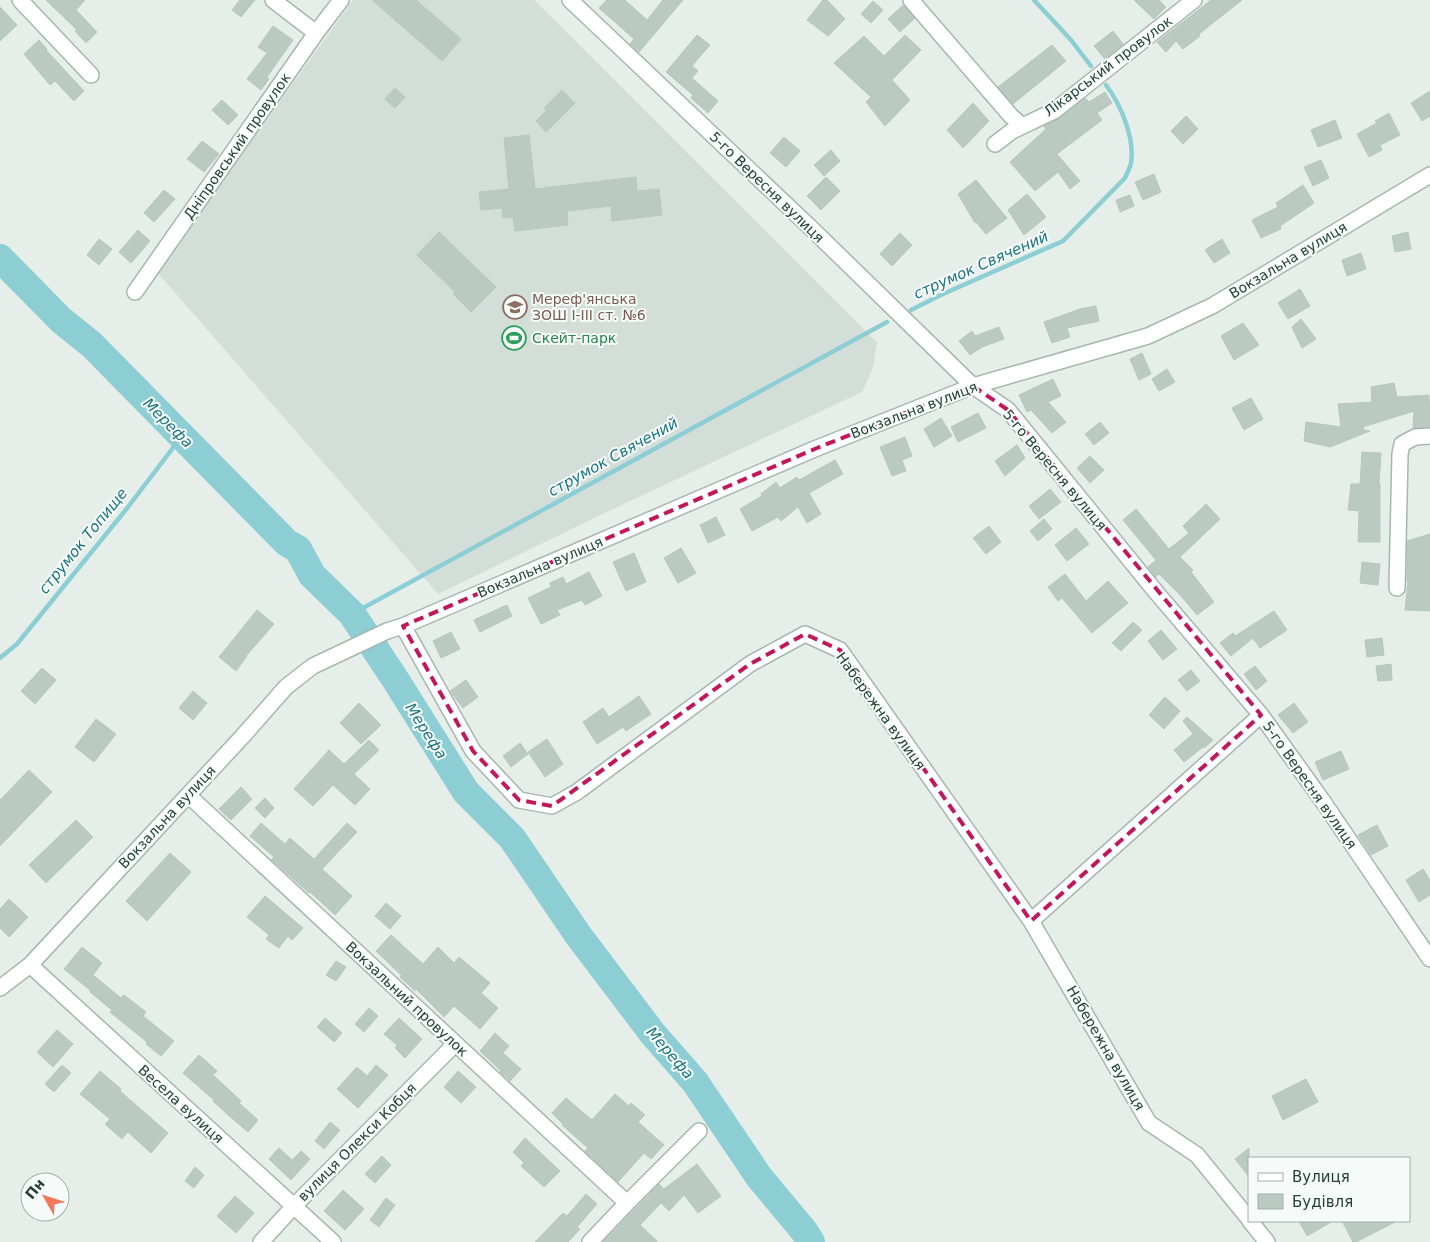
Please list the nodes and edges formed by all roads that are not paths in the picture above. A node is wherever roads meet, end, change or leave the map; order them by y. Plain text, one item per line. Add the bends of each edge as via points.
1 (20, 0) edge
2 (273, 0) edge
3 (340, 0) edge
4 (570, 0) edge
5 (910, 0) edge
6 (1194, 0) edge
7 (316, 33) junction
8 (92, 75) dead end
9 (1021, 125) junction
10 (995, 144) dead end
11 (1430, 175) edge
12 (135, 292) dead end
13 (973, 386) junction
14 (1430, 436) edge
15 (1397, 588) dead end
16 (403, 626) junction
17 (1261, 715) junction
18 (188, 795) junction
19 (1031, 921) junction
20 (1430, 959) edge
21 (30, 966) junction
22 (0, 988) edge
23 (455, 1044) junction
24 (699, 1131) dead end
25 (627, 1203) junction
26 (294, 1206) junction
27 (1248, 1219) edge
28 (1251, 1222) edge
29 (261, 1242) edge
30 (333, 1242) edge
31 (590, 1242) edge
32 (1267, 1242) edge

1 - 8 street
2 - 7 street
3 - 7 street, Дніпровський провулок
4 - 13 street, 5-го Вересня вулиця
5 - 9 street
6 - 9 street, Лікарський провулок via 1054,111
7 - 12 street, Дніпровський провулок
9 - 10 street, Лікарський провулок
11 - 13 street, Вокзальна вулиця via 1212,306 1148,336
13 - 16 street, Вокзальна вулиця via 817,448
13 - 17 street, 5-го Вересня вулиця via 1008,410
14 - 15 street via 1415,437 1402,444
16 - 18 street, Вокзальна вулиця via 313,666 286,687
16 - 19 street, Набережна вулиця via 473,751 519,800 552,806 576,792 750,664 805,634 840,650
17 - 19 street
17 - 20 street, 5-го Вересня вулиця
18 - 21 street, Вокзальна вулиця
18 - 23 street, Вокзальний провулок
19 - 27 street, Набережна вулиця via 1150,1123 1197,1155
21 - 22 street, Вокзальна вулиця
21 - 26 street, Весела вулиця
23 - 25 street, Вокзальний провулок
23 - 26 street, вулиця Олекси Кобця
24 - 25 street
25 - 31 street
26 - 29 street, вулиця Олекси Кобця
26 - 30 street, Весела вулиця
28 - 32 street, Набережна вулиця

